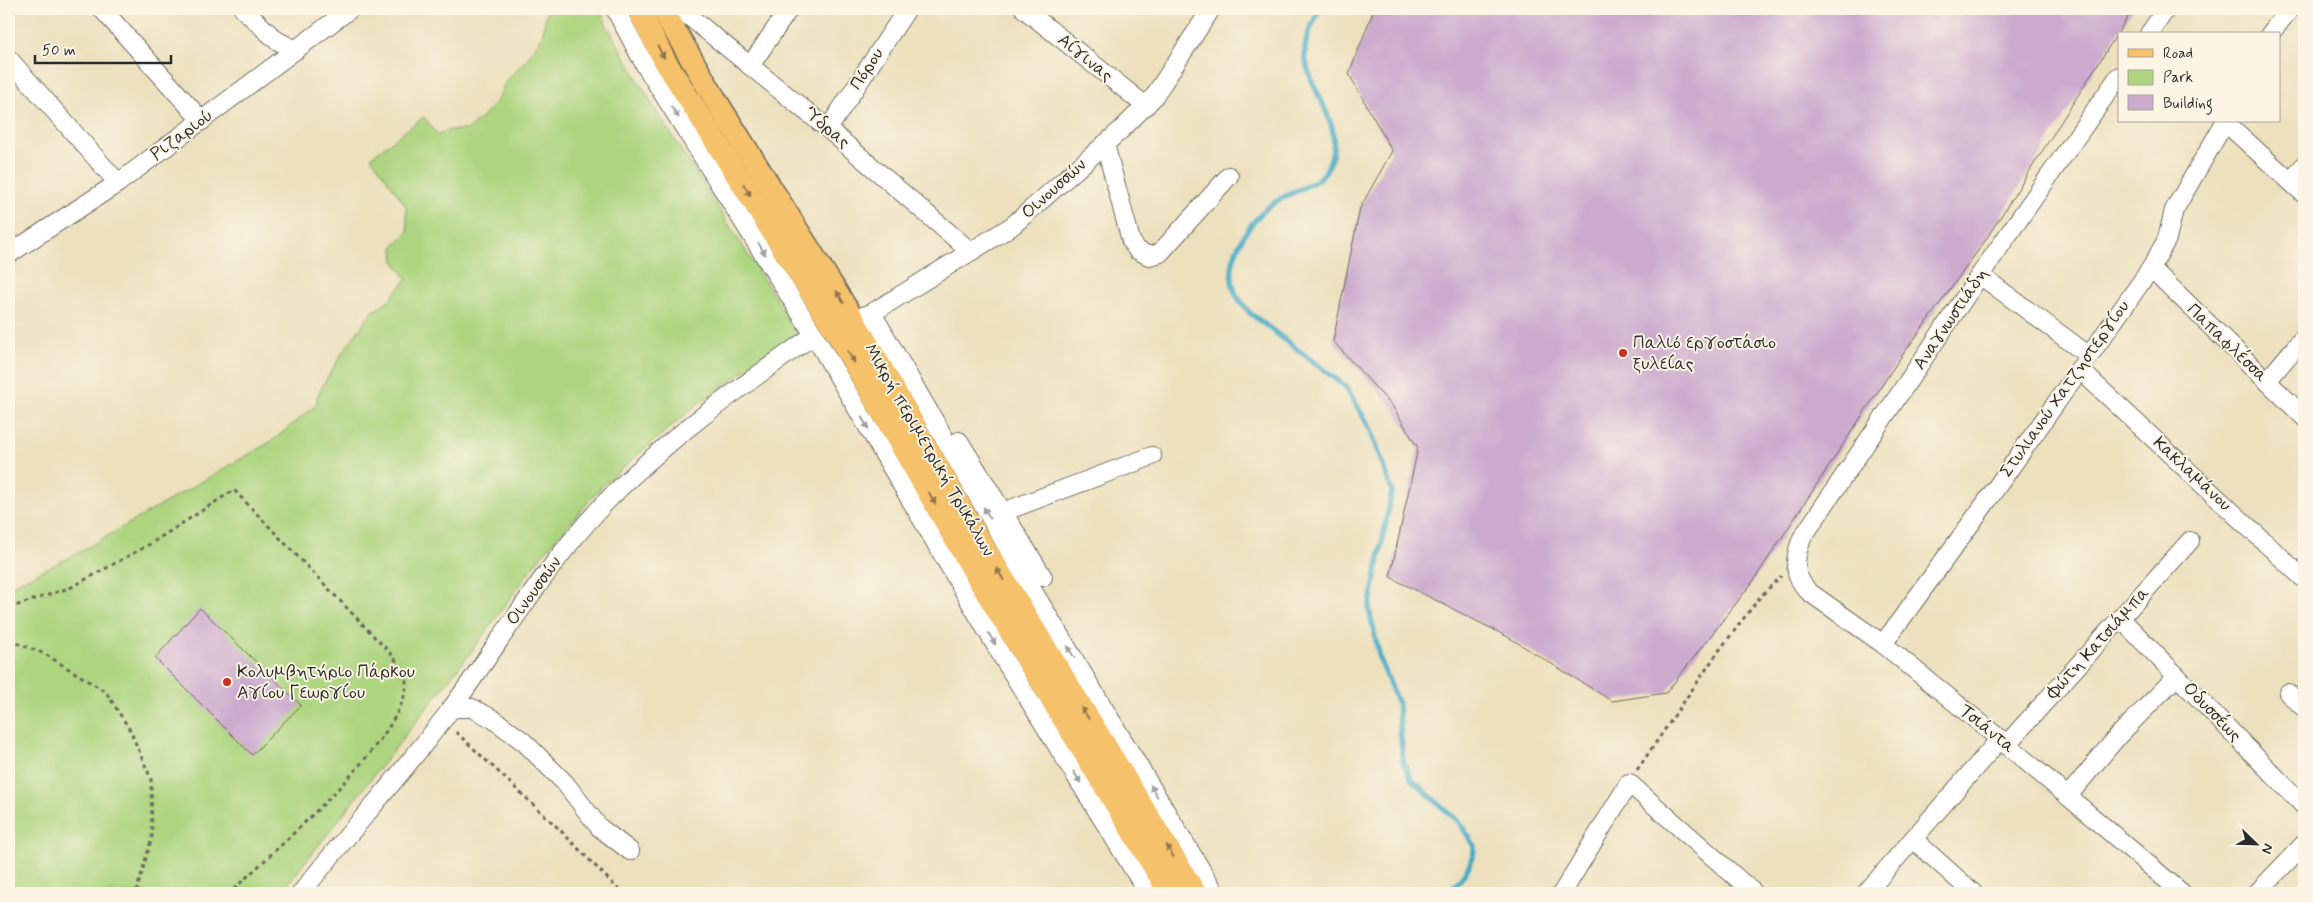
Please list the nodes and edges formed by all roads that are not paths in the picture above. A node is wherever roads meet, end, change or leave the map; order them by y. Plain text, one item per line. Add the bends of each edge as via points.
1 (102, 9) edge
2 (244, 9) edge
3 (350, 9) edge
4 (616, 9) edge
5 (638, 9) edge
6 (662, 9) edge
7 (680, 9) edge
8 (789, 9) edge
9 (907, 9) edge
10 (1024, 9) edge
11 (1211, 9) edge
12 (2166, 9) edge
13 (2290, 9) edge
14 (2150, 32) edge
15 (2272, 32) edge
16 (296, 50) junction
17 (9, 59) edge
18 (750, 66) junction
19 (2118, 77) edge
20 (1146, 106) junction
21 (202, 121) junction
22 (2224, 122) edge
23 (828, 129) junction
24 (1104, 144) junction
25 (2304, 165) edge
26 (1229, 176) dead end
27 (2291, 182) junction
28 (118, 183) junction
29 (2304, 194) edge
30 (970, 251) junction
31 (9, 254) edge
32 (2151, 268) junction
33 (1980, 275) junction
34 (868, 314) junction
35 (814, 335) junction
36 (2304, 337) edge
37 (2084, 362) junction
38 (2267, 380) junction
39 (2304, 417) edge
40 (1152, 456) dead end
41 (1003, 512) junction
42 (2190, 541) dead end
43 (1795, 567) joint
44 (1043, 577) dead end
45 (2304, 579) edge
46 (2120, 618) junction
47 (1882, 644) junction
48 (2177, 676) junction
49 (2288, 693) dead end
50 (2304, 708) edge
51 (447, 714) junction
52 (2003, 742) junction
53 (2068, 796) junction
54 (2304, 806) edge
55 (1913, 839) junction
56 (2304, 844) edge
57 (630, 851) dead end
58 (301, 893) edge
59 (1148, 893) edge
60 (1170, 893) edge
61 (1195, 893) edge
62 (1215, 893) edge
63 (1562, 893) edge
64 (1754, 893) edge
65 (1866, 893) edge
66 (1973, 893) edge
67 (2182, 893) edge
68 (2257, 893) edge

1 - 21 street
2 - 16 street via 276,40
3 - 16 street, Ριζαριού
4 -> 35 street via 650,72
5 -> 60 main road, Μικρή περιμετρική Τρικάλων via 665,61 838,335 981,583
34 -> 6 main road, Μικρή περιμετρική Τρικάλων via 718,104
7 - 18 street, Ύδρας
8 - 18 street
9 - 23 street, Πόρου
10 - 20 street, Αίγινας
11 - 20 street, Οινουσσών
12 - 14 street
13 - 15 street
16 - 21 street, Ριζαριού
17 - 28 street
18 - 23 street, Ύδρας
19 - 33 street, Αναγνωστιάδη
20 - 24 street, Οινουσσών
21 - 28 street, Ριζαριού
22 - 27 street
22 - 32 street, Στυλιανού Χατζηστεργίου via 2174,210 2167,239
23 - 30 street, Ύδρας
24 - 26 street via 1131,241 1142,254 1149,256 1160,253
24 - 30 street, Οινουσσών via 1012,226
25 - 27 street
27 - 29 street
28 - 31 street, Ριζαριού
30 - 34 street, Οινουσσών
32 - 37 street, Στυλιανού Χατζηστεργίου
32 - 38 street, Παπαφλέσσα
33 - 37 street, Κακλαμάνου
33 - 43 street, Αναγνωστιάδη via 1802,538
34 - 41 street
61 -> 34 main road, Μικρή περιμετρική Τρικάλων via 977,536
62 -> 34 street
35 - 51 street, Οινουσσών via 691,424 602,506 566,547
35 -> 59 street via 1003,658
36 - 38 street
37 - 45 street, Κακλαμάνου
37 - 47 street, Στυλιανού Χατζηστεργίου
38 - 39 street, Παπαφλέσσα
40 - 41 street
41 - 44 street
42 - 46 street, Φώτη Κατσιάμπα
43 - 47 street, Τσιάντα via 1809,592
46 - 48 street, Οδυσσέως
46 - 52 street, Φώτη Κατσιάμπα
47 - 52 street, Τσιάντα
48 - 53 street via 2118,736
48 - 54 street, Οδυσσέως
49 - 50 street
51 - 57 street via 472,708 524,742 565,783 599,827
51 - 58 street, Οινουσσών
52 - 53 street, Τσιάντα
52 - 55 street, Φώτη Κατσιάμπα
53 - 67 street, Τσιάντα
55 - 65 street, Φώτη Κατσιάμπα
55 - 66 street
56 - 68 street
63 - 64 street via 1629,783

